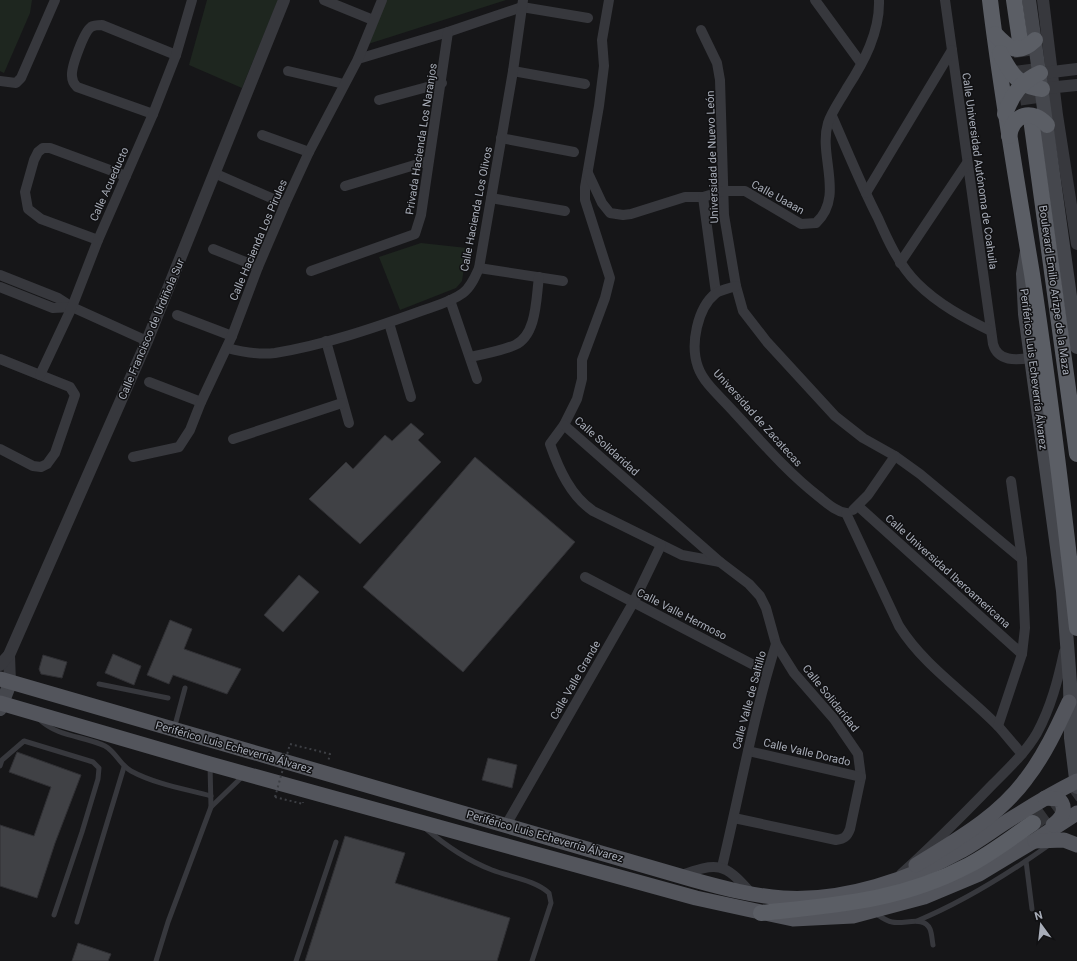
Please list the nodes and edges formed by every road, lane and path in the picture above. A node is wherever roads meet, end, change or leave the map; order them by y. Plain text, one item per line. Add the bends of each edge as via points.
1 (55, 0) edge
2 (192, 0) edge
3 (284, 0) edge
4 (324, 0) edge
5 (382, 0) edge
6 (609, 0) edge
7 (815, 0) edge
8 (879, 0) edge
9 (945, 0) edge
10 (990, 0) edge
11 (1014, 0) edge
12 (1029, 0) edge
13 (1043, 0) edge
14 (522, 3) edge
15 (588, 18) dead end
16 (373, 20) junction
17 (701, 30) dead end
18 (448, 32) junction
19 (995, 39) junction
20 (1028, 40) junction
21 (952, 50) junction
22 (176, 55) junction
23 (358, 59) junction
24 (861, 63) junction
25 (1077, 69) edge
26 (288, 71) dead end
27 (513, 72) junction
28 (1047, 80) junction
29 (0, 81) edge
30 (442, 83) junction
31 (344, 84) junction
32 (585, 84) dead end
33 (1022, 84) junction
34 (1077, 85) edge
35 (379, 100) dead end
36 (153, 114) junction
37 (1005, 114) junction
38 (832, 116) junction
39 (1040, 126) junction
40 (262, 135) dead end
41 (1010, 136) junction
42 (501, 138) junction
43 (308, 152) junction
44 (574, 152) dead end
45 (428, 161) junction
46 (967, 163) junction
47 (214, 173) junction
48 (588, 173) junction
49 (126, 176) junction
50 (345, 186) dead end
51 (723, 191) junction
52 (866, 193) junction
53 (703, 197) junction
54 (491, 198) junction
55 (285, 204) junction
56 (565, 212) dead end
57 (98, 240) junction
58 (1077, 244) edge
59 (1027, 248) junction
60 (213, 249) dead end
61 (900, 263) junction
62 (258, 266) junction
63 (479, 268) junction
64 (311, 271) dead end
65 (0, 275) edge
66 (539, 277) junction
67 (563, 281) dead end
68 (736, 286) junction
69 (0, 287) edge
70 (716, 293) junction
71 (450, 300) junction
72 (72, 307) junction
73 (176, 315) dead end
74 (389, 323) junction
75 (991, 331) junction
76 (232, 336) junction
77 (146, 341) junction
78 (326, 341) junction
79 (1077, 347) edge
80 (227, 348) junction
81 (470, 357) junction
82 (1031, 358) junction
83 (0, 360) edge
84 (40, 375) junction
85 (477, 379) dead end
86 (149, 382) dead end
87 (411, 397) dead end
88 (200, 402) junction
89 (342, 403) junction
90 (349, 423) dead end
91 (564, 425) junction
92 (234, 439) dead end
93 (0, 450) edge
94 (1077, 454) edge
95 (895, 456) junction
96 (133, 457) dead end
97 (1011, 482) dead end
98 (858, 506) junction
99 (846, 514) junction
100 (661, 545) junction
101 (1022, 559) junction
102 (720, 562) junction
103 (585, 577) dead end
104 (633, 602) junction
105 (1077, 628) edge
106 (776, 644) junction
107 (1066, 644) junction
108 (1022, 654) junction
109 (9, 655) junction
110 (0, 665) edge
111 (767, 672) junction
112 (5, 681) edge
113 (99, 684) dead end
114 (185, 688) dead end
115 (1073, 697) edge
116 (168, 698) dead end
117 (1, 705) edge
118 (32, 712) junction
119 (998, 726) junction
120 (174, 730) junction
121 (242, 748) junction
122 (748, 751) junction
123 (1022, 754) junction
124 (210, 764) junction
125 (0, 766) edge
126 (124, 767) junction
127 (325, 773) junction
128 (245, 774) junction
129 (860, 777) junction
130 (1077, 782) edge
131 (1077, 787) edge
132 (211, 796) junction
133 (275, 797) dead end
134 (1045, 798) junction
135 (211, 807) junction
136 (1077, 813) edge
137 (734, 818) junction
138 (416, 820) junction
139 (1032, 823) tunnel mouth
140 (506, 825) junction
141 (1055, 840) junction
142 (1034, 841) junction
143 (336, 842) dead end
144 (1077, 845) edge
145 (1026, 861) junction
146 (722, 867) junction
147 (901, 874) junction
148 (679, 876) junction
149 (871, 887) junction
150 (751, 893) junction
151 (1032, 909) dead end
152 (873, 912) junction
153 (761, 913) junction
154 (54, 915) dead end
155 (916, 921) junction
156 (77, 922) dead end
157 (933, 945) dead end
158 (156, 961) edge
159 (296, 961) edge
160 (532, 961) edge

1 - 29 street via 21,78 16,83
2 - 22 street, Calle Acueducto
3 - 47 street, Calle Francisco de Urdiñola Sur
4 - 16 street
5 - 16 street, Calle Hacienda Los Pirules
6 - 48 street, Calle Solidaridad via 602,40 604,66
7 - 24 street
8 - 24 street, Calle Uaaan via 875,33
9 - 21 street, Calle Universidad Autónoma de Coahuila
10 - 19 highway, Periférico Luis Echeverría Álvarez
11 - 20 highway
12 - 20 main road
13 - 28 street
14 - 15 street
14 - 18 street
14 - 27 street, Calle Hacienda Los Olivos
16 - 23 street, Calle Hacienda Los Pirules
17 - 51 street, Universidad de Nuevo León via 717,63 720,80
18 - 23 street
18 - 30 street, Privada Hacienda Los Naranjos
19 - 20 highway via 1012,49 1020,50 1027,48
19 - 33 highway via 1010,72
19 - 37 highway, Periférico Luis Echeverría Álvarez
20 - 28 main road
21 - 46 street, Calle Universidad Autónoma de Coahuila
21 - 52 street
22 - 36 street, Calle Acueducto
22 - 36 street via 102,25 95,25 86,33 73,67 72,77 76,87
23 - 31 street, Calle Hacienda Los Pirules
24 - 38 street, Calle Uaaan
25 - 28 street
26 - 31 street
27 - 32 street
27 - 42 street, Calle Hacienda Los Olivos
28 - 33 highway
28 - 34 street
28 - 39 main road
28 - 58 street
30 - 35 street
30 - 45 street, Privada Hacienda Los Naranjos
31 - 43 street, Calle Hacienda Los Pirules
33 - 37 highway via 1010,100
36 - 49 street, Calle Acueducto
37 - 41 highway, Periférico Luis Echeverría Álvarez
38 - 51 street, Calle Uaaan via 828,123 826,142 830,175 829,198 824,214 816,223 807,225 796,221 745,191
38 - 52 street
39 - 41 highway via 1041,118 1033,115 1024,116 1014,124
39 - 79 main road
39 - 94 highway, Boulevard Emilio Arizpe de la Maza
40 - 43 street
41 - 59 highway, Periférico Luis Echeverría Álvarez
42 - 44 street
42 - 54 street, Calle Hacienda Los Olivos
43 - 55 street, Calle Hacienda Los Pirules
45 - 50 street
45 - 64 street, Privada Hacienda Los Naranjos via 421,215 415,234
46 - 61 street
46 - 75 street, Calle Universidad Autónoma de Coahuila
47 - 55 street
47 - 77 street, Calle Francisco de Urdiñola Sur
48 - 53 street, Calle Uaaan via 602,203 610,213 631,214 685,197
48 - 91 street, Calle Solidaridad via 585,200 610,278 582,360 582,379 577,399
49 - 57 street, Calle Acueducto
49 - 57 street via 50,148 43,148 34,160 25,192 28,209 41,219
51 - 53 street, Calle Uaaan
51 - 68 street, Universidad de Nuevo León via 725,221
52 - 61 street
53 - 70 street
54 - 56 street
54 - 63 street, Calle Hacienda Los Olivos
55 - 62 street, Calle Hacienda Los Pirules
57 - 72 street, Calle Acueducto
59 - 82 main road, Periférico Luis Echeverría Álvarez via 1022,274
59 - 105 highway, Boulevard Emilio Arizpe de la Maza via 1057,454
60 - 62 street
61 - 75 street via 916,283 939,301 963,318
62 - 76 street, Calle Hacienda Los Pirules
63 - 66 street
63 - 71 street, Calle Hacienda Los Olivos via 469,288
65 - 72 street via 58,298
66 - 67 street
66 - 81 street via 531,323 524,339 502,350
68 - 70 street
68 - 95 street, Universidad de Nuevo León via 743,311 750,321 835,416 863,438
69 - 72 street via 53,308
70 - 99 street, Universidad de Zacatecas via 709,300 696,330 694,344 698,368 773,455 800,482 830,506
71 - 74 street, Calle Hacienda Los Olivos
71 - 81 street
72 - 77 street
72 - 84 street, Calle Acueducto
73 - 76 street
74 - 78 street, Calle Hacienda Los Olivos
74 - 87 street
75 - 82 street, Calle Universidad Autónoma de Coahuila via 998,355 1011,359
76 - 80 street, Calle Hacienda Los Pirules
77 - 109 street, Calle Francisco de Urdiñola Sur
78 - 80 street, Calle Hacienda Los Olivos via 274,353 242,352
78 - 89 street
80 - 88 street, Calle Hacienda Los Pirules
81 - 85 street
82 - 107 main road, Periférico Luis Echeverría Álvarez via 1058,547
83 - 84 street
84 - 93 street via 70,387 74,392 74,401 55,453 47,464 41,467 22,462
86 - 88 street
88 - 96 street, Calle Hacienda Los Pirules via 190,430 179,447
89 - 90 street
89 - 92 street
91 - 100 street, Calle Valle de Saltillo via 550,444 568,484 583,504
91 - 102 street, Calle Solidaridad
95 - 98 street
95 - 101 street, Universidad de Nuevo León
97 - 101 street
98 - 99 street
98 - 108 street, Calle Universidad Iberoamericana
99 - 119 street via 908,640 929,664
100 - 102 street, Calle Valle de Saltillo via 682,555
100 - 104 street, Calle Valle Grande
101 - 108 street via 1025,594
102 - 106 street, Calle Valle de Saltillo via 750,584 760,596
103 - 104 street, Calle Valle Hermoso
104 - 111 street, Calle Valle Hermoso
104 - 140 street, Calle Valle Grande
106 - 111 street, Calle Valle de Saltillo
106 - 129 street, Calle Solidaridad via 794,673 854,746 861,766
107 - 115 main road, Periférico Luis Echeverría Álvarez
107 - 123 street, Periférico Luis Echeverría Álvarez via 1056,688 1046,714
108 - 119 street
109 - 110 street, Calle Francisco de Urdiñola Sur
109 - 112 street, Calle Francisco de Urdiñola Sur
111 - 122 street, Calle Valle de Saltillo
112 - 117 main road
112 - 120 main road, Periférico Luis Echeverría Álvarez
113 - 116 lane
114 - 120 lane
115 - 130 main road, Periférico Luis Echeverría Álvarez via 1071,738
115 - 147 main road via 1041,756 1009,799 966,834
117 - 118 main road, Periférico Luis Echeverría Álvarez
118 - 124 main road, Periférico Luis Echeverría Álvarez
118 - 126 lane via 49,728 109,748
119 - 123 street
120 - 121 main road, Periférico Luis Echeverría Álvarez
121 - 124 main road via 227,753
121 - 127 main road, Periférico Luis Echeverría Álvarez
122 - 129 street, Calle Valle Dorado
122 - 137 street, Calle Valle de Saltillo
123 - 147 street, Periférico Luis Echeverría Álvarez via 954,825
124 - 128 main road, Periférico Luis Echeverría Álvarez
124 - 132 lane
125 - 154 lane via 2,760 24,741 93,762 99,768 82,832
126 - 132 lane via 140,775
126 - 156 lane
127 - 133 path, bridge via 330,754 290,744
127 - 140 main road, Periférico Luis Echeverría Álvarez
128 - 135 lane
128 - 138 main road, Periférico Luis Echeverría Álvarez
129 - 137 street, Calle Solidaridad via 847,836 843,839 836,840
130 - 131 main road, Periférico Luis Echeverría Álvarez
130 - 134 main road, Periférico Luis Echeverría Álvarez
132 - 135 lane
134 - 142 main road via 1059,799 1064,811 1059,820
134 - 149 main road, Periférico Luis Echeverría Álvarez via 942,862
135 - 158 lane
136 - 142 main road, Periférico Luis Echeverría Álvarez
137 - 146 street, Calle Valle de Saltillo
138 - 153 main road, Periférico Luis Echeverría Álvarez via 696,898
138 - 160 lane via 459,855 494,871 540,887 549,893 551,903
139 - 153 highway via 970,864 914,888 852,904
140 - 148 main road, Periférico Luis Echeverría Álvarez
141 - 142 main road
141 - 144 main road
141 - 145 lane
142 - 152 main road, Periférico Luis Echeverría Álvarez via 979,874 924,897
143 - 159 lane
145 - 151 lane
145 - 155 lane via 962,899
146 - 148 street via 712,867
146 - 150 street via 740,880
147 - 149 main road
148 - 150 main road, Periférico Luis Echeverría Álvarez
149 - 150 main road, Periférico Luis Echeverría Álvarez via 808,899
152 - 153 main road, Periférico Luis Echeverría Álvarez via 810,919
152 - 155 lane via 893,922
155 - 157 lane via 930,928

